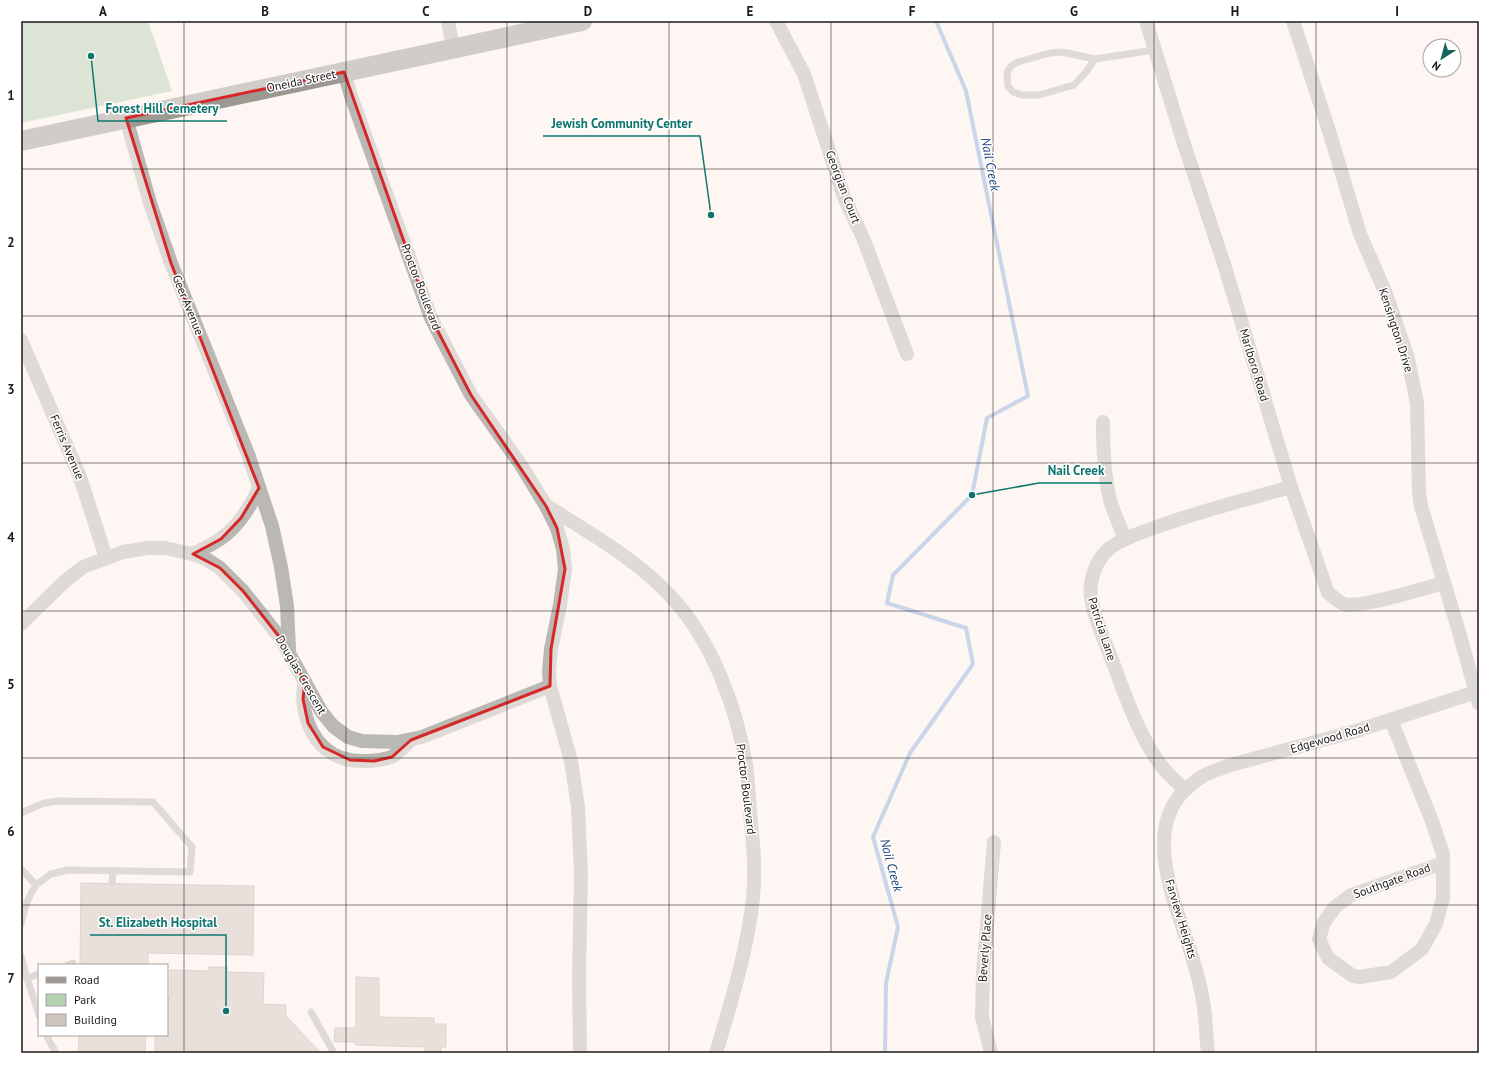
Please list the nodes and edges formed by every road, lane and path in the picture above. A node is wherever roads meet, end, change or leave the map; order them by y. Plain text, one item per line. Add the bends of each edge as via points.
1 (448, 21) edge
2 (582, 21) edge
3 (776, 21) edge
4 (1146, 21) edge
5 (1293, 21) edge
6 (453, 48) junction
7 (1154, 50) junction
8 (1095, 59) junction
9 (344, 72) junction
10 (126, 118) junction
11 (21, 141) edge
12 (21, 340) edge
13 (907, 354) dead end
14 (1103, 422) dead end
15 (1291, 487) junction
16 (259, 488) junction
17 (546, 506) junction
18 (1124, 539) junction
19 (193, 554) junction
20 (106, 558) junction
21 (1444, 583) junction
22 (21, 624) edge
23 (290, 655) junction
24 (305, 682) junction
25 (550, 686) junction
26 (1478, 696) edge
27 (1391, 720) junction
28 (411, 740) junction
29 (1185, 790) junction
30 (21, 813) edge
31 (994, 842) dead end
32 (1443, 863) junction
33 (21, 869) edge
34 (113, 871) junction
35 (112, 883) dead end
36 (36, 885) junction
37 (21, 924) edge
38 (21, 956) edge
39 (38, 974) edge
40 (27, 978) junction
41 (38, 1012) edge
42 (311, 1012) dead end
43 (47, 1036) edge
44 (56, 1053) edge
45 (334, 1053) edge
46 (580, 1053) edge
47 (716, 1053) edge
48 (991, 1053) edge
49 (1208, 1053) edge

1 - 6 street
2 - 6 street, Oneida Street
3 - 13 street, Georgian Court via 804,74 844,197 863,238
4 - 7 street, Marlboro Road
5 - 21 street, Kensington Drive via 1360,234 1386,294 1407,355 1417,403 1421,506
6 - 9 street, Oneida Street
7 - 8 lane
7 - 15 street, Marlboro Road via 1225,267
8 - 8 lane via 1062,52 1018,62 1011,66 1007,73 1008,86 1013,92 1022,95 1039,95 1074,85
9 - 10 street, Oneida Street
9 - 17 street, Proctor Boulevard via 353,104 431,318 471,395 521,465
10 - 11 street, Oneida Street
10 - 16 street, Geer Avenue via 171,263 248,454
12 - 20 street, Ferris Avenue via 80,477
14 - 18 street via 1110,501
15 - 18 street, Patricia Lane via 1171,521
15 - 21 street, Marlboro Road via 1328,593 1343,604 1369,603
16 - 19 street via 241,518 221,539
16 - 23 street, Geer Avenue via 272,526 281,568
17 - 25 street, Proctor Boulevard via 558,528 565,569 551,649
17 - 47 street, Proctor Boulevard via 604,542 645,572 675,600 710,654 725,685 735,716 746,765 754,848 753,897 740,969
18 - 29 street, Patricia Lane via 1109,548 1101,557 1090,585 1090,598 1125,696 1147,743 1163,768
19 - 20 street, Douglas Crescent via 165,548 147,548
19 - 23 street, Douglas Crescent via 220,568 243,591 282,639
20 - 22 street, Douglas Crescent via 83,568 64,582
21 - 26 street, Kensington Drive
23 - 24 street, Douglas Crescent
24 - 28 street, Douglas Crescent via 332,726 348,737 376,742
24 - 28 street via 303,705 308,723 323,747 334,755 357,761 384,759 392,757
25 - 28 street, Douglas Crescent
25 - 46 street, Proctor Boulevard via 571,761 578,807 581,874
26 - 27 street, Edgewood Road
27 - 29 street, Edgewood Road via 1227,766 1206,774
27 - 32 street, Southgate Road via 1432,821 1443,854
29 - 49 street, Farview Heights via 1170,811 1163,838 1167,874 1194,961 1203,1001
30 - 34 lane via 44,803 59,801 153,802 192,847 190,872
31 - 48 street, Beverly Place via 983,973 982,1017
32 - 32 street, Southgate Road via 1443,898 1436,924 1422,949 1391,972 1360,977 1353,976 1328,958 1319,939 1324,922 1335,907 1351,895
33 - 36 lane
34 - 35 lane
34 - 36 lane via 59,871
36 - 37 lane via 27,901
38 - 40 lane
39 - 40 lane
40 - 41 lane
42 - 45 lane
43 - 44 lane

